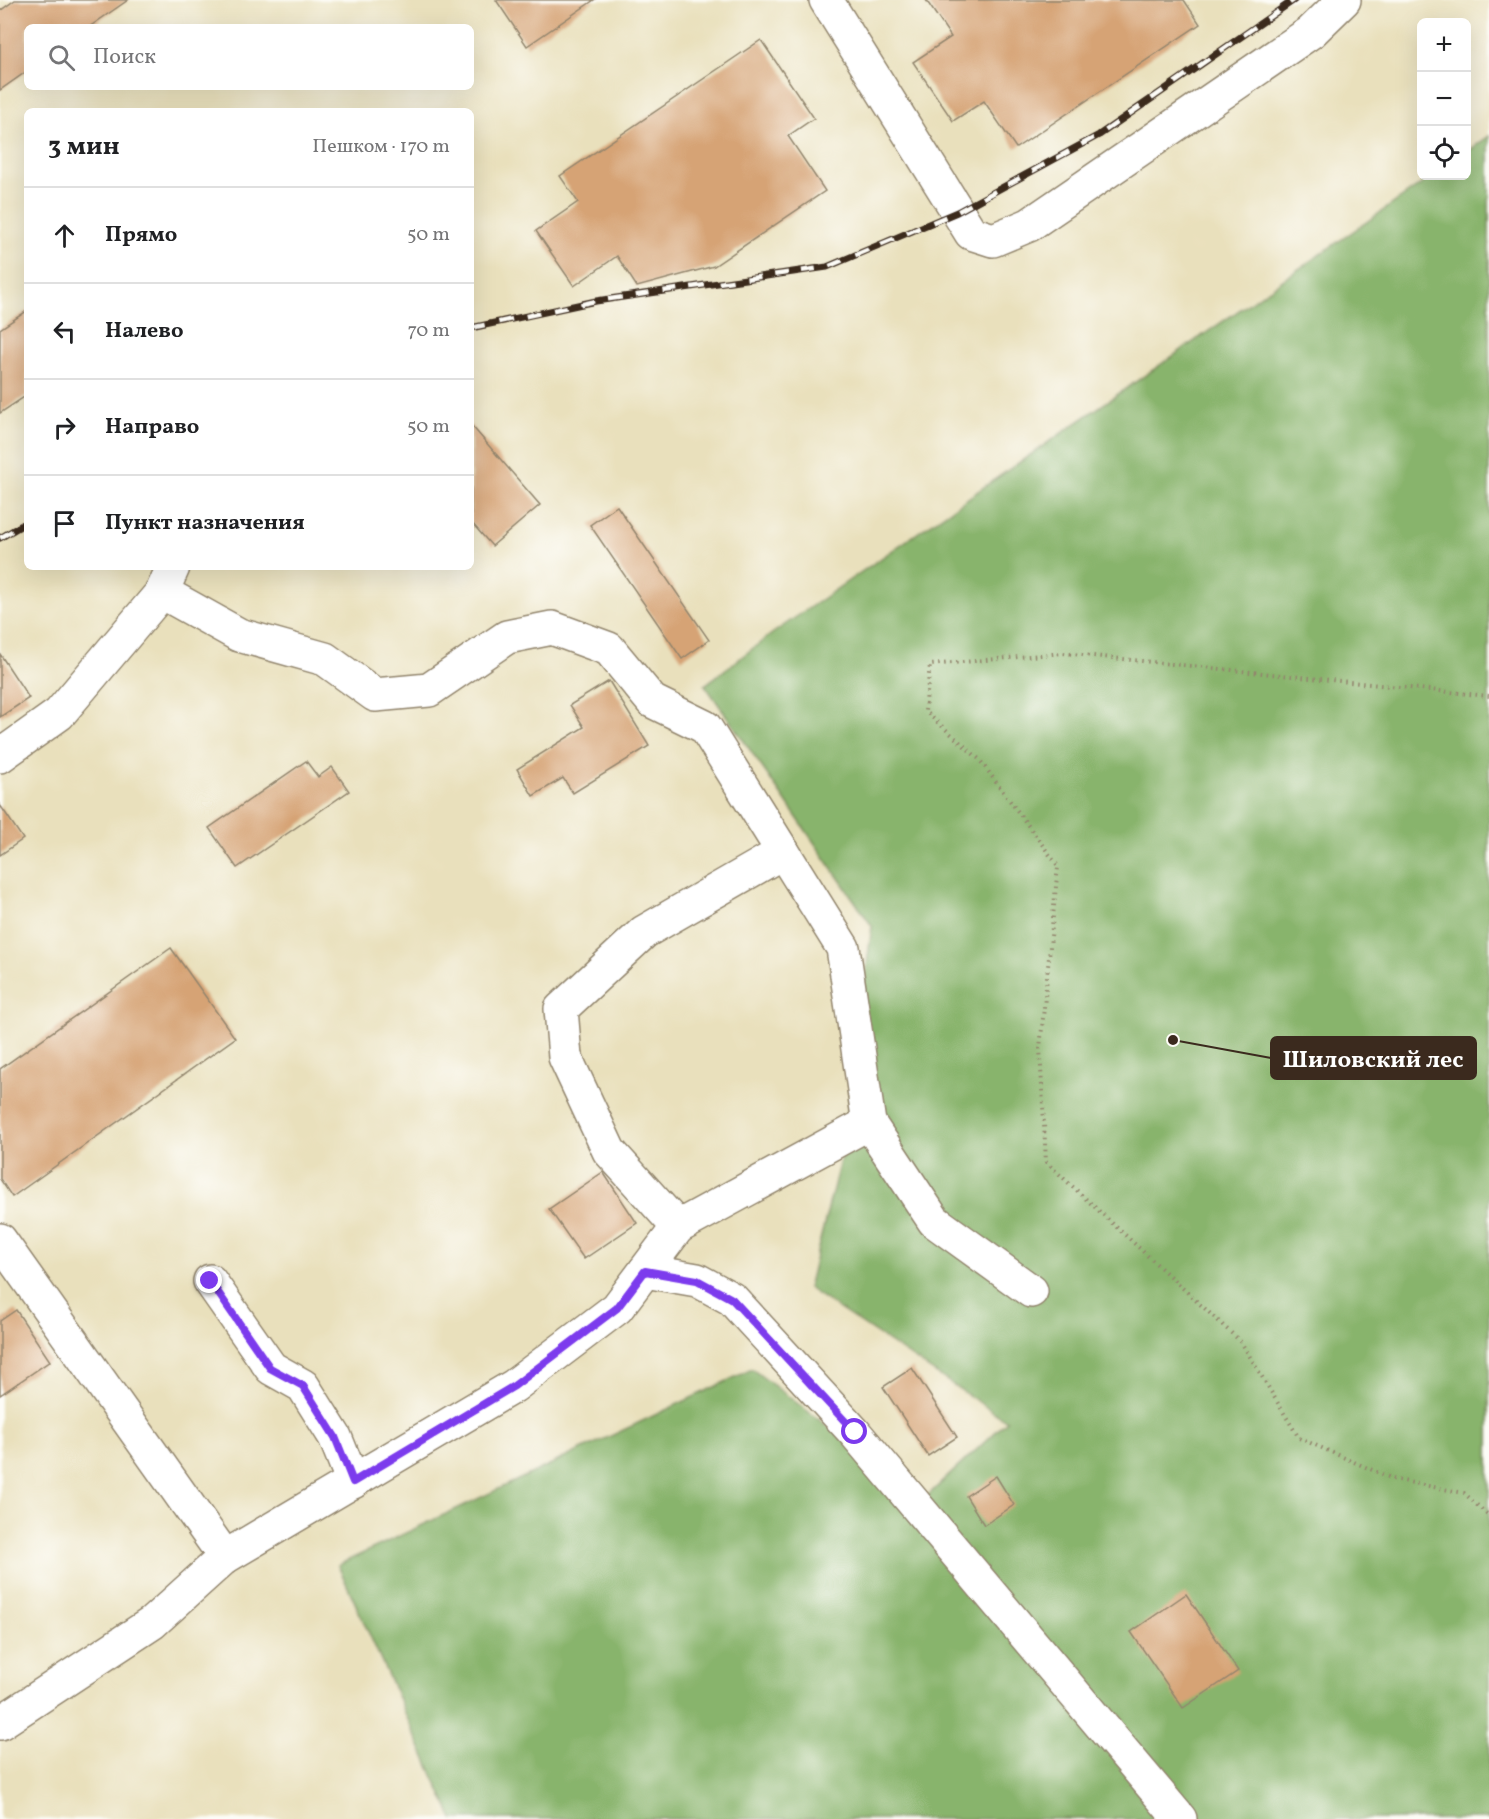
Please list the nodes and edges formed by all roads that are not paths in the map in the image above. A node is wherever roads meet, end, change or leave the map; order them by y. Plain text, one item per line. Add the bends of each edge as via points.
1 (826, 0) edge
2 (1344, 0) edge
3 (168, 579) edge
4 (0, 756) edge
5 (783, 852) junction
6 (869, 1123) junction
7 (678, 1227) junction
8 (0, 1240) edge
9 (645, 1271) junction
10 (210, 1281) dead end
11 (1031, 1291) dead end
12 (353, 1482) junction
13 (225, 1557) junction
14 (0, 1723) edge
15 (1180, 1819) edge

1 - 2 lane via 971,233 993,240 1029,225 1311,32
3 - 4 lane via 59,714
3 - 5 lane via 239,635 325,659 375,695 429,690 507,637 541,630 552,628 609,649 652,701 705,727
5 - 6 lane via 843,948
5 - 7 lane via 644,933 561,1009 565,1057 609,1151
6 - 7 lane
6 - 11 lane via 934,1221
7 - 9 lane
8 - 13 lane
9 - 12 lane via 617,1308 514,1386
9 - 15 lane via 697,1280 732,1299 855,1432
10 - 12 lane via 270,1368 303,1386 335,1437
12 - 13 lane
13 - 14 lane via 152,1623

